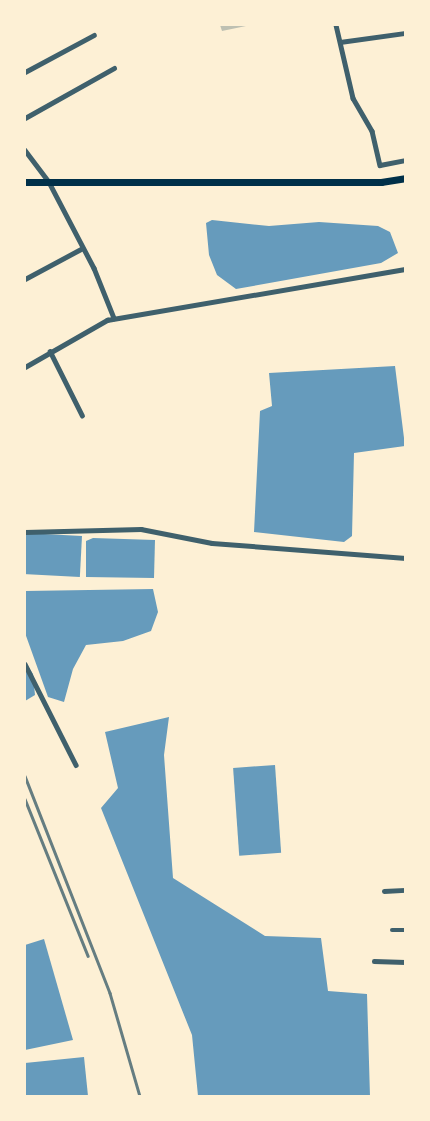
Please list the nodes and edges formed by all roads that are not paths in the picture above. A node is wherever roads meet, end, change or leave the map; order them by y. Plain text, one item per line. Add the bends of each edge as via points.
1 (336, 25) edge
2 (405, 33) edge
3 (94, 35) dead end
4 (340, 42) junction
5 (114, 68) dead end
6 (25, 72) edge
7 (25, 118) edge
8 (25, 150) edge
9 (405, 160) edge
10 (405, 178) edge
11 (25, 182) edge
12 (47, 182) junction
13 (81, 249) junction
14 (405, 269) edge
15 (25, 278) edge
16 (114, 318) junction
17 (50, 351) junction
18 (25, 367) edge
19 (82, 415) dead end
20 (25, 532) edge
21 (405, 558) edge
22 (25, 664) edge
23 (76, 765) dead end
24 (405, 890) edge
25 (384, 891) dead end
26 (392, 930) dead end
27 (405, 930) edge
28 (374, 961) dead end
29 (405, 962) edge

1 - 4 street
2 - 4 street
3 - 6 street
4 - 9 street via 353,98 372,131 380,165
5 - 7 street
8 - 12 street
10 - 12 main road via 381,182
11 - 12 main road
12 - 13 street
13 - 15 street
13 - 16 street via 94,268
14 - 16 street
16 - 17 street
17 - 18 street
17 - 19 street
20 - 21 street via 141,529 212,542
22 - 23 street
24 - 25 street
26 - 27 street
28 - 29 street

